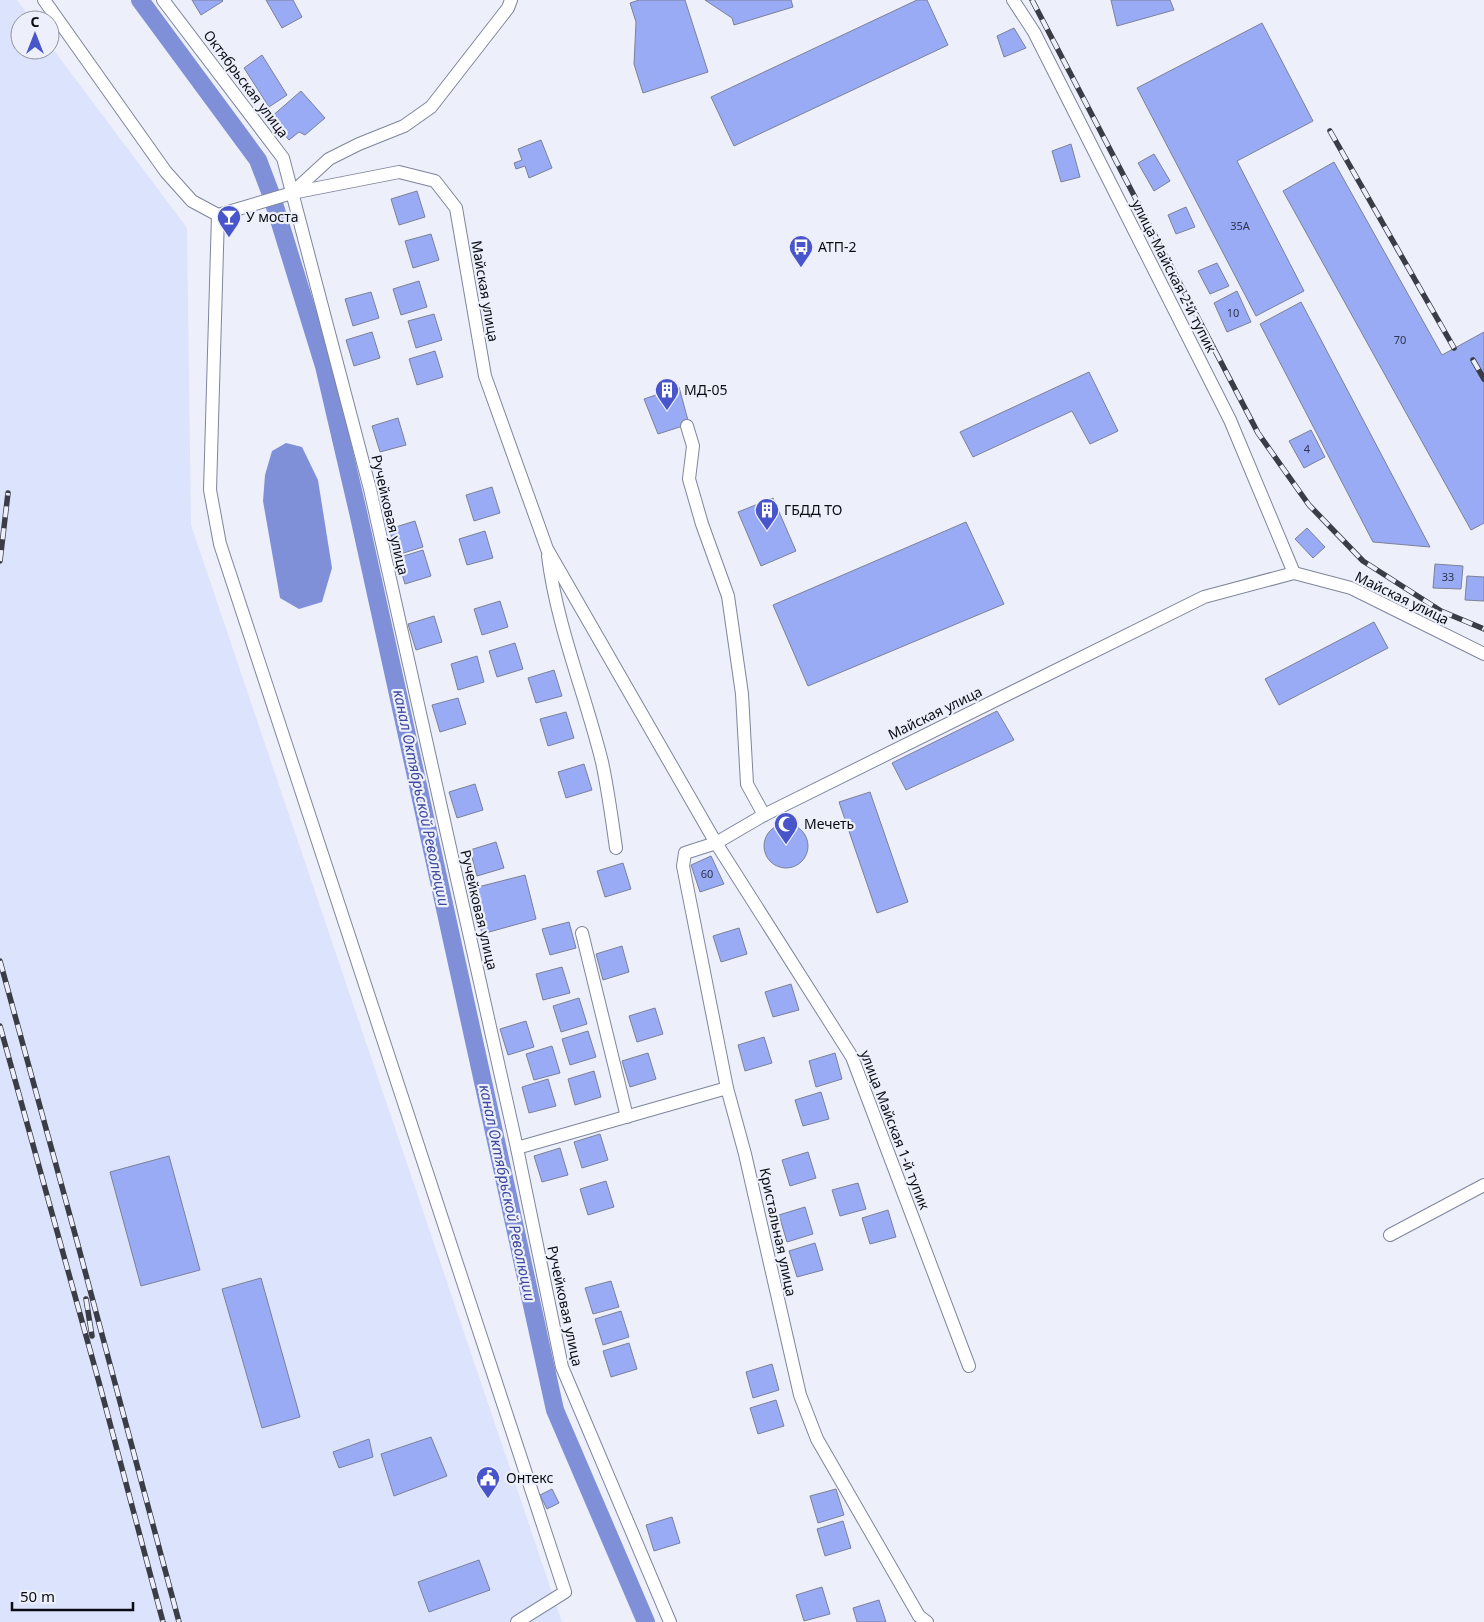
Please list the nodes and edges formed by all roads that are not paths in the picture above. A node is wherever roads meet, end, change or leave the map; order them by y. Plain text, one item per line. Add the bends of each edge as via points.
1 (44, 0) edge
2 (163, 0) edge
3 (511, 0) edge
4 (1013, 0) edge
5 (292, 193) junction
6 (218, 215) junction
7 (687, 426) dead end
8 (547, 549) junction
9 (1294, 573) junction
10 (1484, 654) edge
11 (764, 815) junction
12 (716, 843) junction
13 (616, 848) dead end
14 (582, 933) dead end
15 (727, 1088) junction
16 (627, 1118) junction
17 (517, 1148) junction
18 (1484, 1185) edge
19 (1390, 1235) dead end
20 (969, 1366) dead end
21 (517, 1622) edge
22 (670, 1622) edge
23 (927, 1622) edge

1 - 6 street via 166,172 192,201
2 - 5 street, Октябрьская улица via 283,158
3 - 5 street via 432,107 404,126 329,160
4 - 9 street, улица Майская 2-й тупик via 1034,32 1230,420
5 - 6 street, Майская улица
5 - 8 street, Майская улица via 399,172 435,181 456,208 485,376
5 - 17 street, Ручейковая улица via 370,490
6 - 21 street via 210,490 220,544 565,1592
7 - 11 street via 694,446 689,479 728,596 742,694 747,784
8 - 12 street, Майская улица
8 - 13 street, Майская улица via 558,611 602,762
9 - 10 street, Майская улица via 1352,588
9 - 11 street, Майская улица via 1204,597
11 - 12 street, Майская улица
12 - 15 street, Кристальная улица via 686,853 682,866
12 - 20 street, улица Майская 1-й тупик via 852,1058
14 - 16 street
15 - 16 street
15 - 23 street, Кристальная улица via 746,1154 800,1395 817,1439 919,1616
16 - 17 street
17 - 22 street, Ручейковая улица via 562,1367
18 - 19 street

